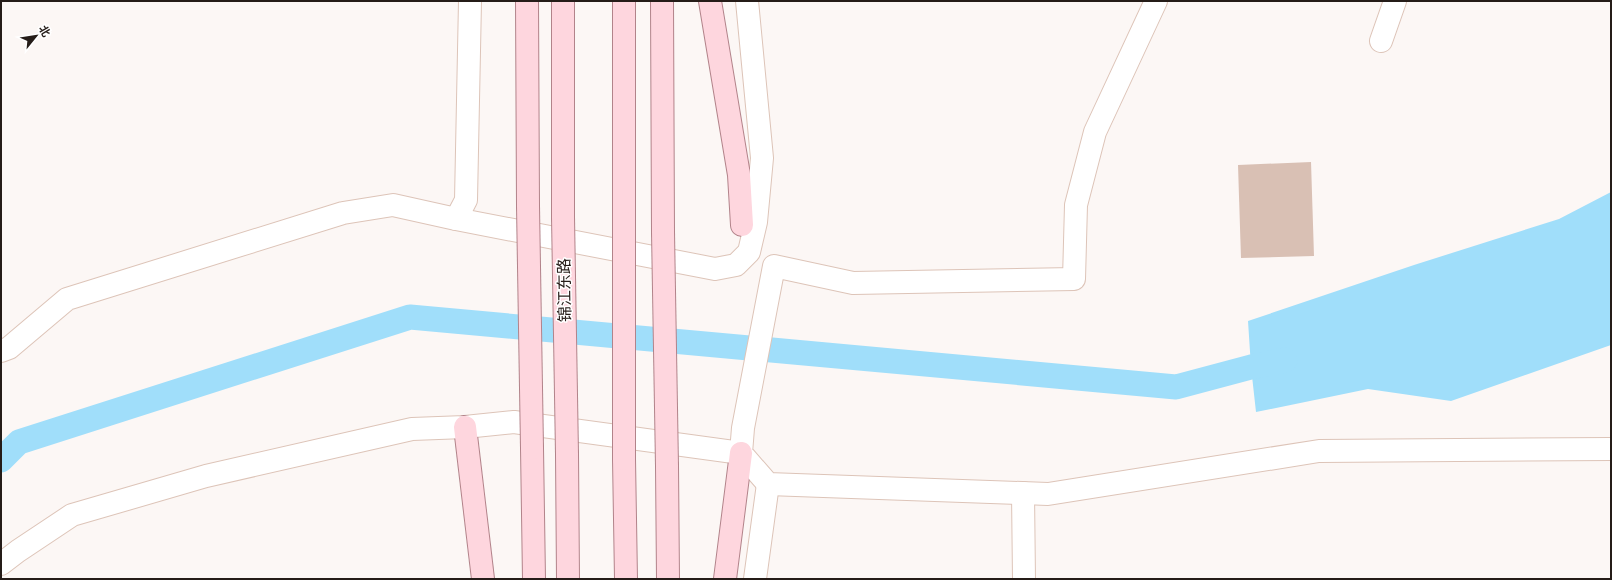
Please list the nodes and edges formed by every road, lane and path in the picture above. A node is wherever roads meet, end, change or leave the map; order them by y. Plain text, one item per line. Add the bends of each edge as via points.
1 (470, 1) edge
2 (527, 1) edge
3 (563, 1) edge
4 (624, 1) edge
5 (662, 1) edge
6 (710, 1) edge
7 (747, 1) edge
8 (1156, 1) edge
9 (1395, 1) edge
10 (1381, 41) dead end
11 (456, 219) junction
12 (742, 225) joint
13 (749, 252) junction
14 (774, 266) junction
15 (1, 351) edge
16 (465, 427) junction
17 (1611, 449) edge
18 (740, 454) junction
19 (768, 484) junction
20 (1023, 494) junction
21 (1, 564) edge
22 (483, 579) edge
23 (534, 579) edge
24 (568, 579) edge
25 (626, 579) edge
26 (668, 579) edge
27 (725, 579) edge
28 (755, 579) edge
29 (1024, 579) edge

1 - 11 street via 466,200
2 - 23 main road, bridge
3 - 24 main road, 锦江东路, bridge
4 - 25 main road, bridge
5 - 26 main road, bridge
6 - 12 main road via 739,175
7 - 13 street via 762,158 756,222
8 - 14 street via 1095,132 1076,205 1074,279 853,283
9 - 10 street
11 - 13 street via 715,269 736,265
11 - 15 street via 393,205 343,213 66,299 9,348
12 - 13 street
13 - 14 street
14 - 18 street
16 - 18 street via 514,422
16 - 21 street via 397,432 206,476 72,515
16 - 22 main road
17 - 20 street via 1319,451 1048,494
18 - 19 street
18 - 27 main road
19 - 20 street
19 - 28 street
20 - 29 street

